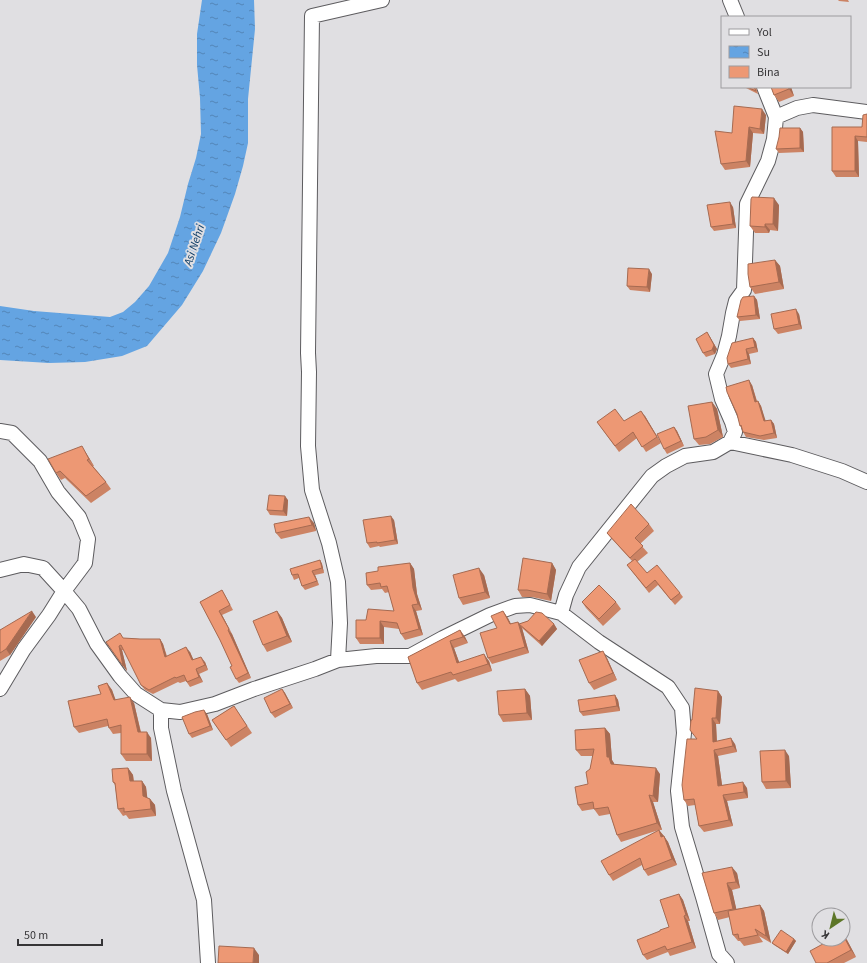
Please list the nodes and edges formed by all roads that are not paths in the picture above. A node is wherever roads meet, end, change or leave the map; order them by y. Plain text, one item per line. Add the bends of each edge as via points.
1 (382, 0) edge
2 (730, 0) edge
3 (737, 16) edge
4 (764, 88) edge
5 (867, 112) edge
6 (776, 117) junction
7 (0, 431) edge
8 (730, 442) junction
9 (867, 482) edge
10 (0, 570) edge
11 (64, 590) junction
12 (561, 613) junction
13 (338, 660) junction
14 (0, 689) edge
15 (161, 710) junction
16 (718, 960) edge
17 (208, 963) edge

1 - 13 street via 312,16 308,446 312,490 338,582
2 - 3 street
4 - 6 street
5 - 6 street via 813,105 797,108
6 - 8 street via 768,161 746,204 744,290 736,301 724,355 716,374 722,399 735,432
7 - 11 street via 12,433 40,461 58,492 79,517 88,539 85,563
8 - 9 street via 792,455
8 - 12 street via 713,452 685,456 652,476 579,567
10 - 11 street via 24,564 43,568
11 - 14 street
11 - 15 street via 79,609 97,644 120,676 136,694
12 - 13 street via 530,605 515,606 490,615 410,656
12 - 16 street via 599,642 668,687 682,708 684,734 678,790 682,827
13 - 15 street via 215,704 180,712
15 - 17 street via 161,728 174,791 204,900

